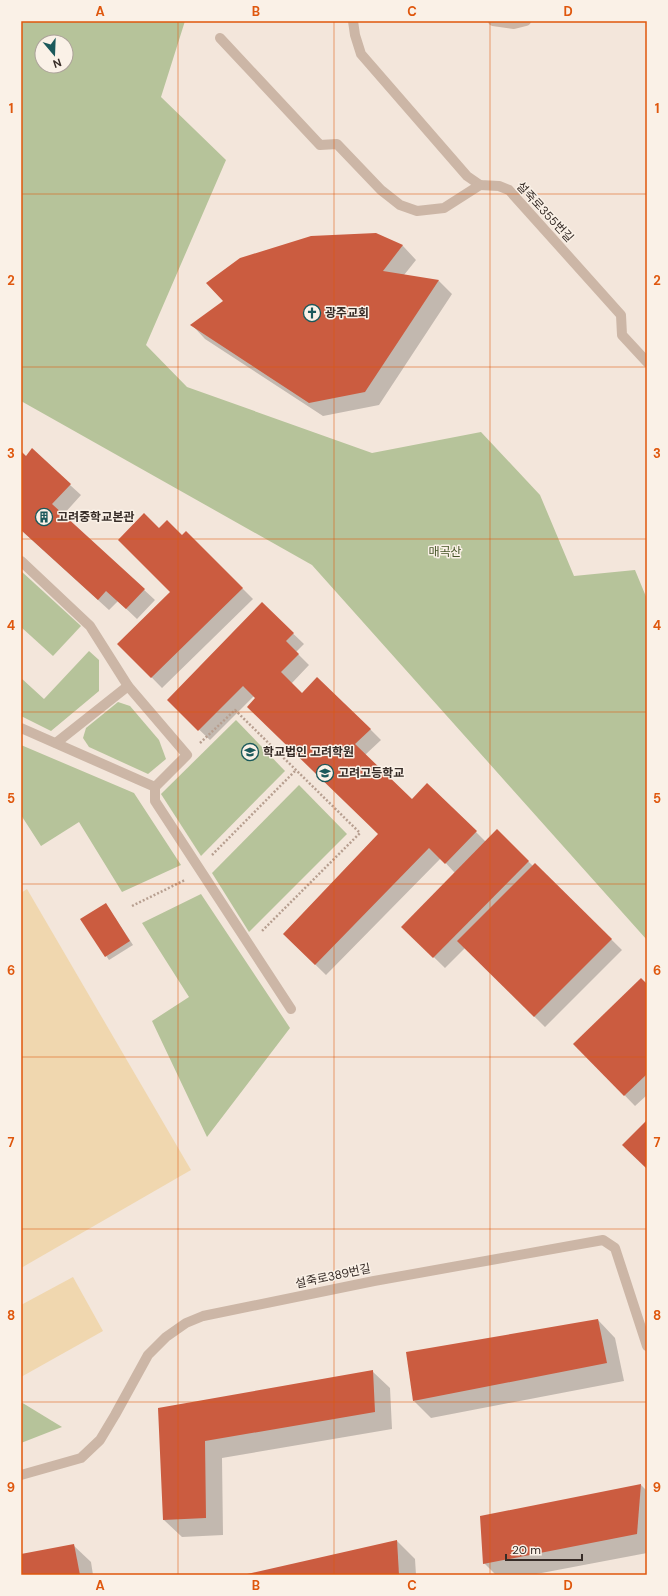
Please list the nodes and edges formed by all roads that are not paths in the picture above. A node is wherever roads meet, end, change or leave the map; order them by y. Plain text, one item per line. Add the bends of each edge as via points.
1 (353, 21) edge
2 (493, 21) edge
3 (526, 21) edge
4 (220, 38) dead end
5 (480, 185) junction
6 (647, 362) edge
7 (21, 561) edge
8 (128, 686) junction
9 (21, 728) edge
10 (56, 743) junction
11 (154, 787) junction
12 (291, 1009) dead end
13 (647, 1346) edge
14 (21, 1475) edge

1 - 5 street via 361,54 468,176
2 - 3 street via 514,24
4 - 5 street via 320,145 337,144 381,190 400,205 417,211 444,208
5 - 6 street, 설죽로355번길 via 499,186 509,190 621,315 622,335
7 - 8 street via 90,626
8 - 10 street
8 - 11 street via 187,756
9 - 10 street
10 - 11 street
11 - 12 street via 155,801
13 - 14 street, 설죽로389번길 via 615,1248 603,1240 374,1281 203,1316 186,1323 166,1337 148,1355 100,1440 80,1458

